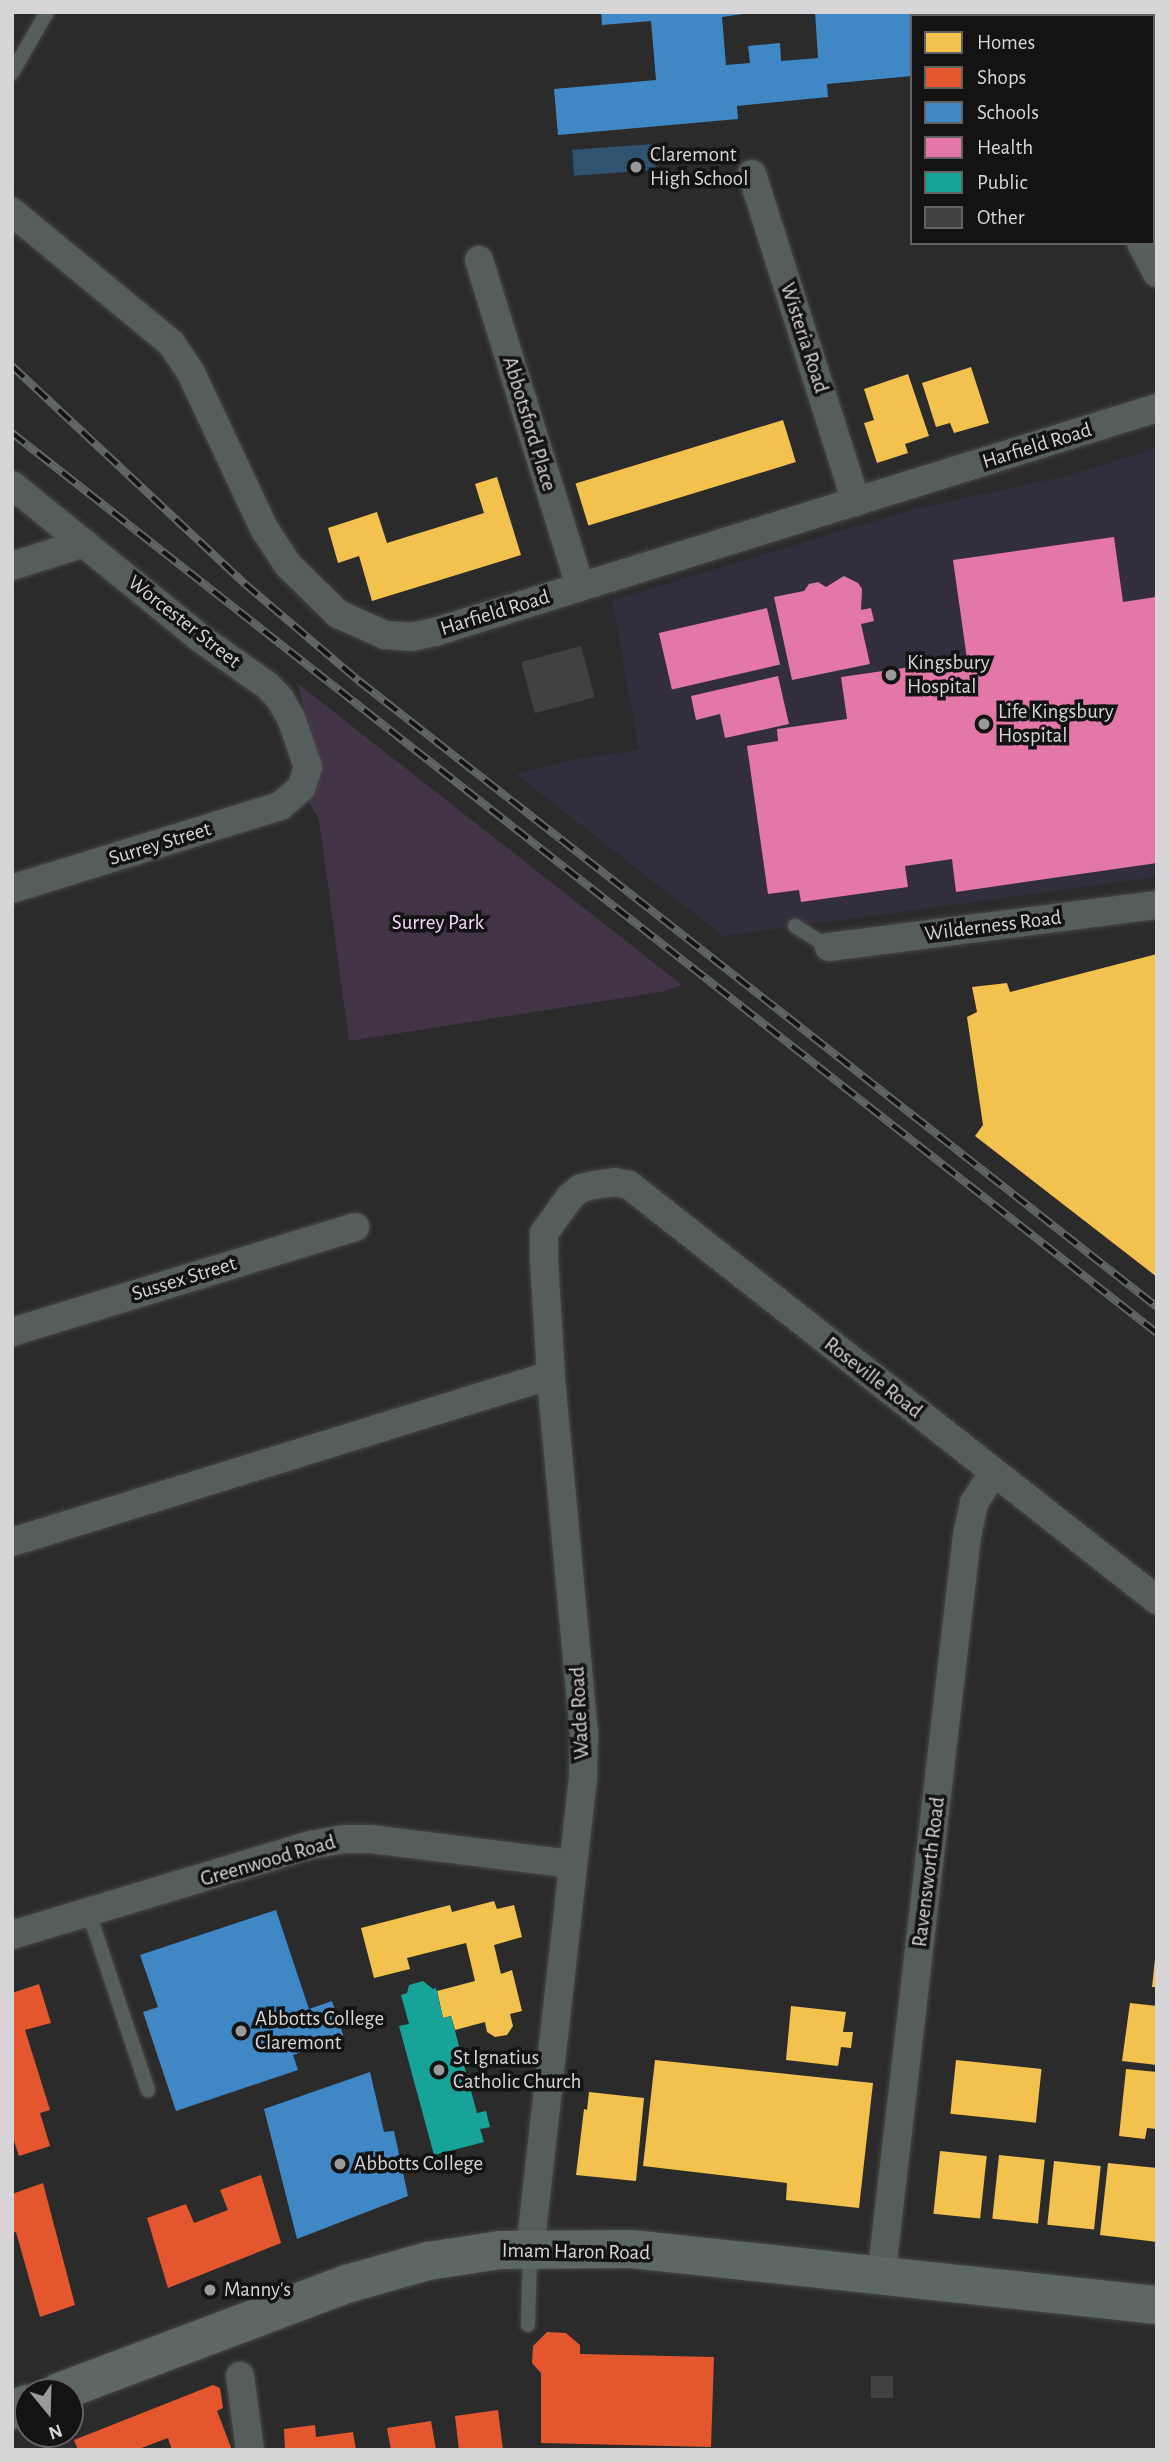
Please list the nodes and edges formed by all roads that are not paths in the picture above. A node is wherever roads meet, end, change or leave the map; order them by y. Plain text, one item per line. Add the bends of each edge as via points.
1 (47, 12) edge
2 (12, 73) edge
3 (752, 174) dead end
4 (12, 212) edge
5 (1142, 245) edge
6 (479, 260) dead end
7 (1157, 273) edge
8 (1157, 408) edge
9 (12, 485) edge
10 (856, 502) junction
11 (84, 543) junction
12 (12, 566) edge
13 (580, 587) junction
14 (301, 788) joint
15 (12, 889) edge
16 (1157, 905) edge
17 (794, 926) dead end
18 (829, 947) joint
19 (581, 1188) joint
20 (355, 1227) dead end
21 (12, 1332) edge
22 (551, 1375) junction
23 (993, 1472) junction
24 (12, 1542) edge
25 (1157, 1600) edge
26 (572, 1864) junction
27 (89, 1913) junction
28 (12, 1935) edge
29 (148, 2090) dead end
30 (530, 2250) junction
31 (881, 2278) junction
32 (1157, 2305) edge
33 (528, 2325) dead end
34 (240, 2376) dead end
35 (84, 2383) edge
36 (250, 2450) edge

1 - 2 lane
3 - 10 street, Wisteria Road
4 - 13 street, Harfield Road via 171,343 191,373 265,530 288,565 338,614 385,635 411,637
5 - 7 street
6 - 13 street, Abbotsford Place
8 - 10 street, Harfield Road
9 - 11 street, Worcester Street
10 - 13 street, Harfield Road
11 - 12 street
11 - 14 street, Worcester Street via 280,699 308,767
14 - 15 street, Surrey Street via 280,806
16 - 18 street, Wilderness Road
17 - 18 lane
19 - 22 street, Wade Road via 544,1233
19 - 23 street, Roseville Road via 615,1182 629,1185
20 - 21 street, Sussex Street
22 - 24 street
22 - 26 street, Wade Road via 584,1734
23 - 25 street, Roseville Road
23 - 31 street, Ravensworth Road via 974,1503 967,1536
26 - 27 street, Greenwood Road via 344,1839 310,1845
26 - 30 street, Wade Road
27 - 28 street, Greenwood Road
27 - 29 lane
30 - 31 main road, Imam Haron Road via 631,2249
30 - 33 lane
30 - 35 main road, Imam Haron Road via 471,2253 347,2284
31 - 32 main road, Imam Haron Road
34 - 36 street

